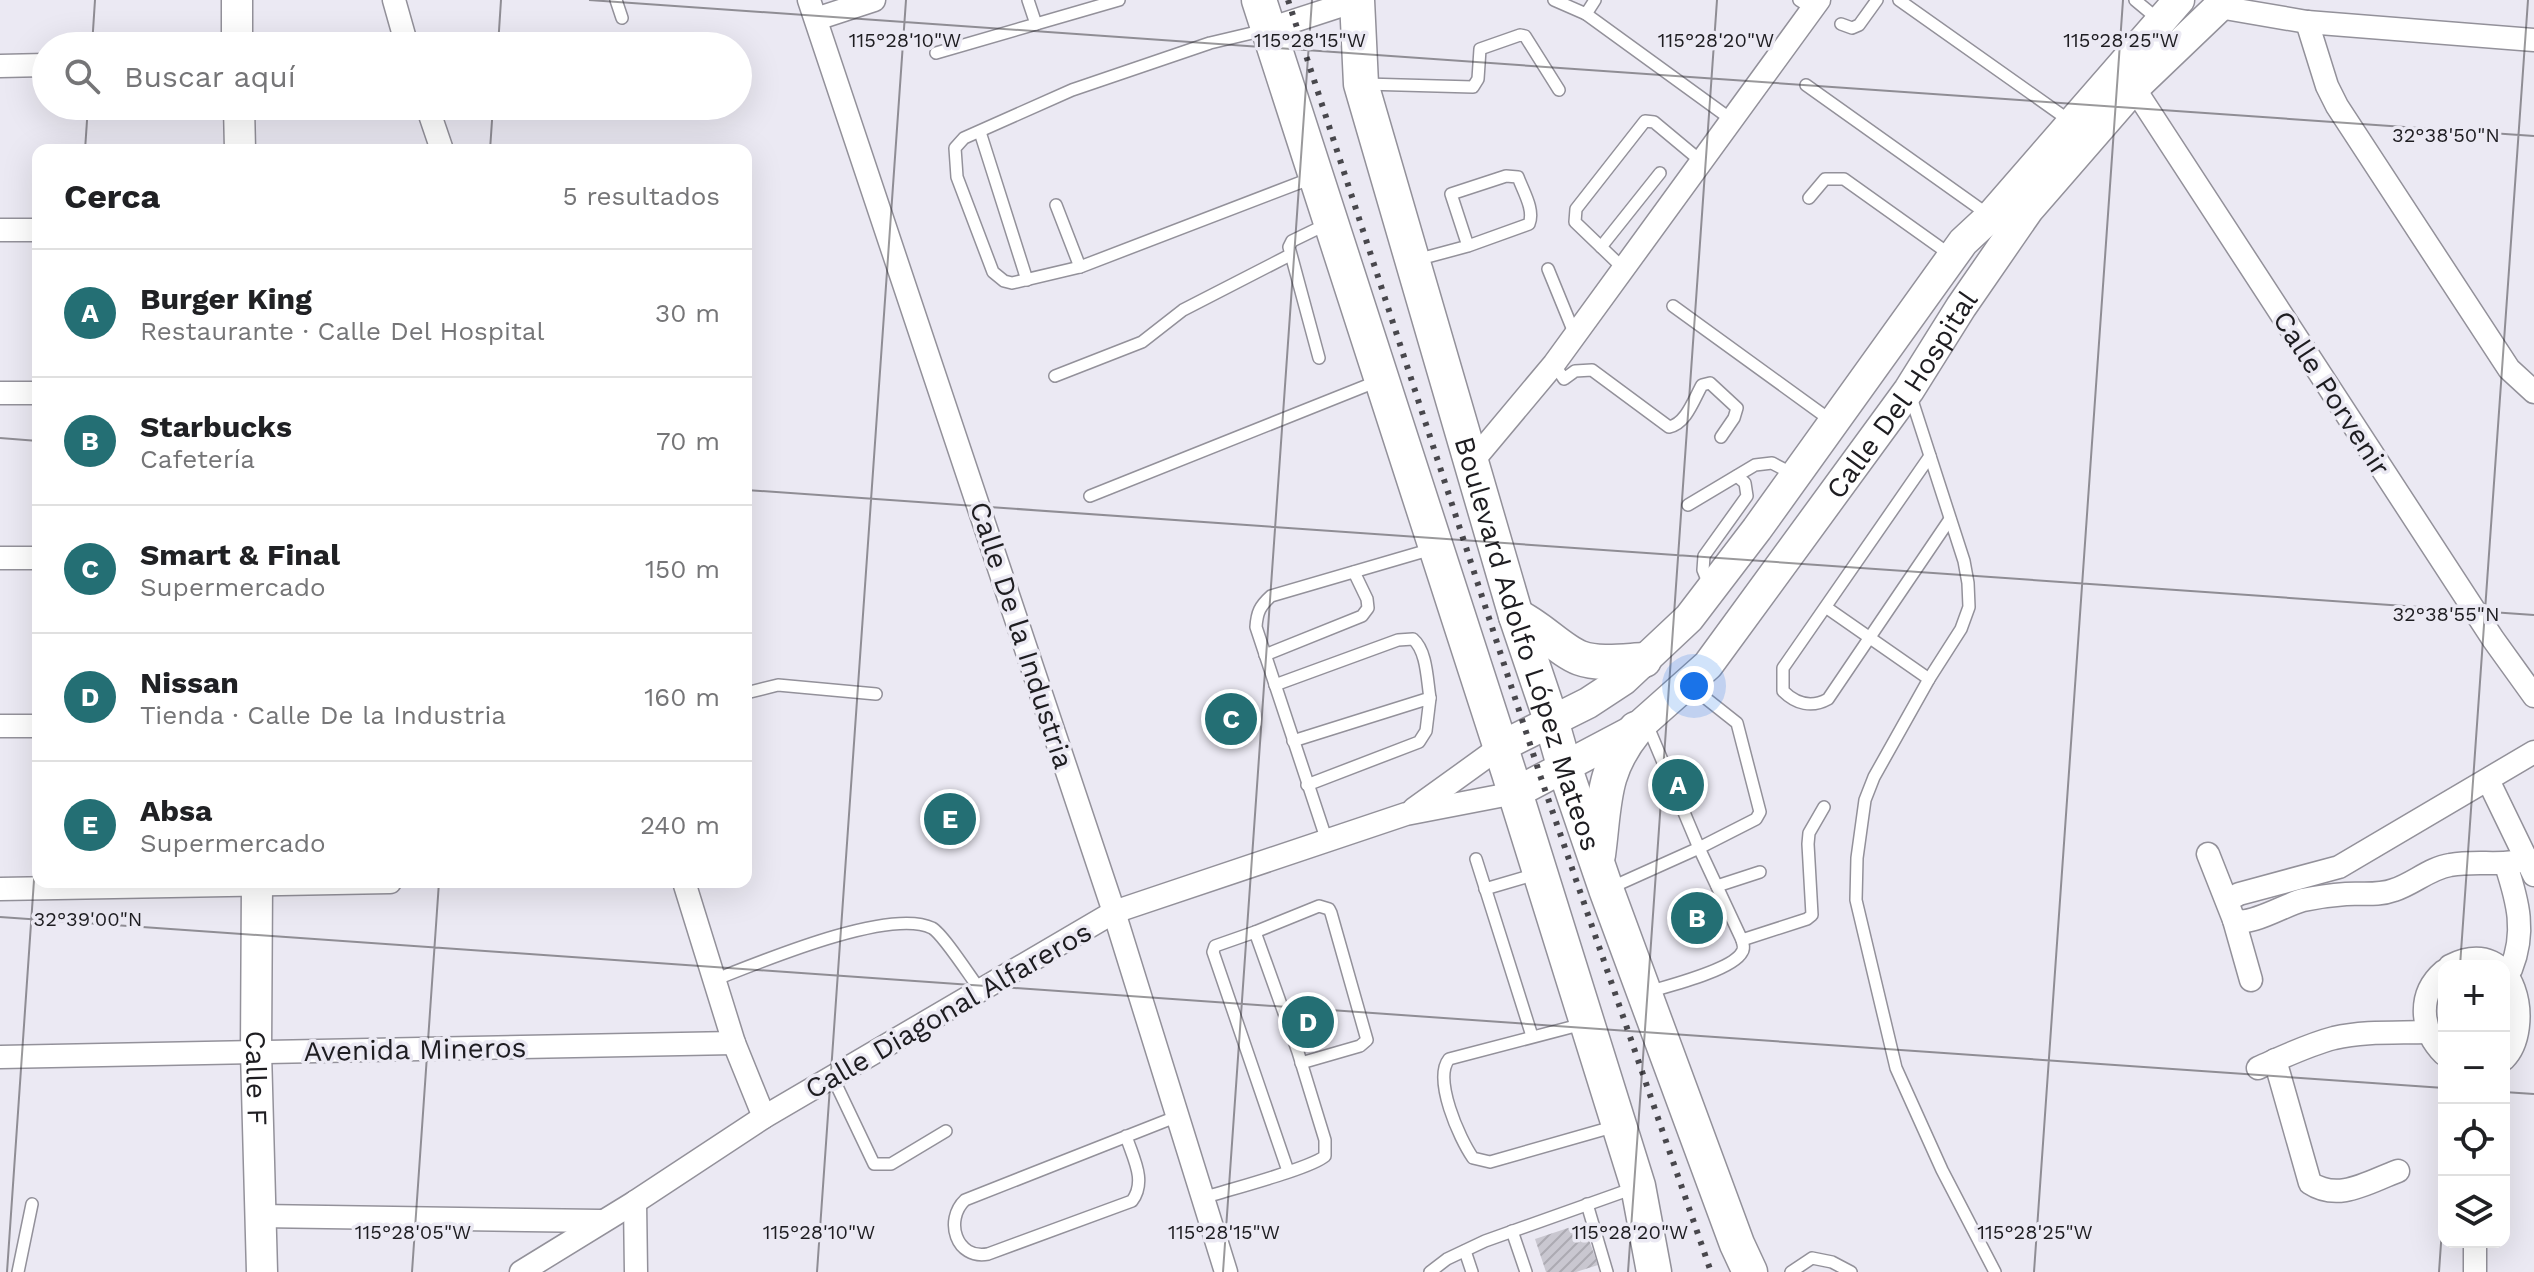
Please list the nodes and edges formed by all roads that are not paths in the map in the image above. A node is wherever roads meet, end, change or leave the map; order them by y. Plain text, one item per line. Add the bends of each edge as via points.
1 (237, 0) edge
2 (394, 0) edge
3 (616, 0) edge
4 (874, 0) edge
5 (1028, 0) edge
6 (1119, 0) edge
7 (1554, 0) edge
8 (1595, 0) edge
9 (1877, 0) edge
10 (1899, 0) edge
11 (2135, 0) edge
12 (1357, 1) edge
13 (2219, 2) edge
14 (1810, 3) edge
15 (812, 9) edge
16 (2169, 11) edge
17 (1586, 14) junction
18 (1264, 15) edge
19 (622, 18) dead end
20 (2307, 22) junction
21 (1036, 24) junction
22 (1841, 24) dead end
23 (237, 32) edge
24 (403, 32) edge
25 (2534, 40) edge
26 (936, 53) dead end
27 (32, 65) edge
28 (0, 66) edge
29 (1361, 84) junction
30 (1806, 85) dead end
31 (2134, 88) junction
32 (1559, 90) dead end
33 (239, 120) edge
34 (432, 120) edge
35 (1732, 120) junction
36 (2070, 122) junction
37 (980, 132) junction
38 (240, 144) edge
39 (440, 144) edge
40 (1702, 162) junction
41 (1660, 173) dead end
42 (1317, 177) junction
43 (1809, 198) dead end
44 (1056, 205) dead end
45 (1991, 216) junction
46 (1331, 222) junction
47 (0, 230) edge
48 (32, 230) edge
49 (1468, 246) junction
50 (1601, 247) junction
51 (1290, 255) junction
52 (1952, 256) junction
53 (1412, 262) junction
54 (1080, 267) junction
55 (1548, 269) dead end
56 (1624, 269) junction
57 (1027, 280) junction
58 (1673, 306) dead end
59 (1575, 336) junction
60 (1319, 358) dead end
61 (1554, 364) junction
62 (1055, 376) dead end
63 (1382, 379) junction
64 (1909, 390) junction
65 (2534, 392) edge
66 (0, 393) edge
67 (32, 393) edge
68 (1833, 422) junction
69 (1721, 437) dead end
70 (1930, 456) junction
71 (1472, 462) junction
72 (1796, 475) junction
73 (1737, 476) junction
74 (1090, 496) dead end
75 (1688, 505) dead end
76 (1950, 519) junction
77 (1436, 547) junction
78 (0, 558) edge
79 (32, 558) edge
80 (1354, 572) junction
81 (1711, 589) junction
82 (1827, 608) junction
83 (1516, 616) junction
84 (1869, 637) junction
85 (1265, 655) junction
86 (1644, 660) junction
87 (1929, 679) junction
88 (1688, 684) junction
89 (1275, 685) junction
90 (752, 692) edge
91 (876, 694) dead end
92 (2534, 696) edge
93 (1430, 698) junction
94 (1551, 720) junction
95 (1641, 725) junction
96 (0, 726) edge
97 (32, 726) edge
98 (1293, 741) junction
99 (1500, 747) junction
100 (2534, 752) edge
101 (1565, 769) junction
102 (2488, 780) junction
103 (1307, 785) junction
104 (1515, 793) junction
105 (1824, 807) dead end
106 (1406, 814) junction
107 (1327, 841) junction
108 (1699, 848) junction
109 (2208, 854) dead end
110 (1476, 859) dead end
111 (2523, 866) edge
112 (2339, 867) junction
113 (1760, 872) dead end
114 (1540, 873) junction
115 (1601, 876) junction
116 (1717, 886) junction
117 (51, 888) edge
118 (257, 888) edge
119 (686, 888) edge
120 (0, 889) edge
121 (1485, 889) junction
122 (2345, 894) junction
123 (1114, 912) junction
124 (2231, 912) junction
125 (1255, 932) junction
126 (1742, 940) junction
127 (2465, 960) edge
128 (2492, 960) edge
129 (2511, 969) joint
130 (2438, 977) edge
131 (714, 980) junction
132 (2251, 980) dead end
133 (2531, 986) edge
134 (981, 991) junction
135 (1644, 994) junction
136 (1587, 1023) junction
137 (2427, 1032) junction
138 (1532, 1036) junction
139 (734, 1043) junction
140 (2529, 1045) edge
141 (2438, 1046) edge
142 (256, 1052) junction
143 (2510, 1056) edge
144 (0, 1057) edge
145 (1301, 1063) junction
146 (833, 1078) junction
147 (1178, 1116) junction
148 (764, 1117) junction
149 (1619, 1125) junction
150 (946, 1131) dead end
151 (1126, 1136) junction
152 (1288, 1171) junction
153 (2398, 1171) dead end
154 (1638, 1186) junction
155 (1203, 1198) junction
156 (635, 1202) junction
157 (32, 1204) dead end
158 (1587, 1204) junction
159 (260, 1216) junction
160 (602, 1221) junction
161 (1512, 1231) junction
162 (2475, 1248) edge
163 (1465, 1251) junction
164 (18, 1272) edge
165 (262, 1272) edge
166 (521, 1272) edge
167 (636, 1272) edge
168 (1226, 1272) edge
169 (1430, 1272) edge
170 (1472, 1272) edge
171 (1526, 1272) edge
172 (1607, 1272) edge
173 (1654, 1272) edge
174 (1750, 1272) edge
175 (1791, 1272) edge
176 (1851, 1272) edge
177 (1995, 1272) edge
178 (2475, 1272) edge

1 - 23 street
2 - 24 street
3 - 19 lane
4 - 15 street
5 - 21 lane
6 - 21 lane
7 - 17 lane
8 - 17 lane
9 - 22 lane via 1859,25
10 - 36 lane
11 - 16 lane
12 - 18 street
12 - 29 main road, Boulevard Adolfo López Mateos
13 - 20 street
13 - 31 street, Calle Del Hospital
14 - 35 street
15 - 123 street, Calle De la Industria
16 - 36 street, Calle Del Hospital
17 - 35 lane
18 - 37 lane via 1210,43 1072,90
18 - 42 main road, Boulevard Adolfo López Mateos
20 - 25 street
20 - 65 street via 2337,106 2509,369
21 - 26 lane
27 - 28 street
29 - 32 lane via 1473,87 1480,49 1520,35
29 - 53 main road, Boulevard Adolfo López Mateos
30 - 45 lane
31 - 64 street, Calle Del Hospital via 2028,210
31 - 92 street, Calle Porvenir
33 - 38 street
34 - 39 street
35 - 40 street
36 - 45 street, Calle Del Hospital
37 - 57 lane
37 - 57 lane via 955,148 957,177 993,272 1012,283
40 - 50 lane via 1654,122 1645,121 1576,209 1575,222
40 - 56 street
41 - 50 lane
42 - 46 main road, Boulevard Adolfo López Mateos
42 - 54 lane
43 - 52 lane via 1825,179 1844,179
44 - 54 lane
45 - 52 street, Calle Del Hospital
46 - 51 lane via 1292,241
46 - 63 main road, Boulevard Adolfo López Mateos
47 - 48 street
49 - 49 lane via 1529,224 1532,217 1518,177 1451,194
49 - 53 lane
50 - 56 lane
51 - 60 lane
51 - 62 lane via 1183,310 1142,342
52 - 68 street, Calle Del Hospital
53 - 71 main road, Boulevard Adolfo López Mateos
54 - 57 lane
55 - 59 lane
56 - 59 street
58 - 68 lane
59 - 61 street
61 - 69 lane via 1564,379 1575,371 1592,370 1669,427 1683,419 1702,385 1710,383 1737,408
61 - 71 street
63 - 74 lane
63 - 77 main road, Boulevard Adolfo López Mateos
64 - 70 lane
64 - 88 street, Calle Del Hospital via 1740,624
66 - 67 street
68 - 72 street, Calle Del Hospital
70 - 76 lane
70 - 82 lane
71 - 83 main road, Boulevard Adolfo López Mateos
72 - 73 lane via 1764,463
72 - 81 street, Calle Del Hospital
73 - 75 lane
73 - 81 lane via 1745,483 1747,496 1704,556
76 - 84 lane
76 - 87 lane via 1966,572 1969,607
77 - 80 lane
77 - 99 main road, Boulevard Adolfo López Mateos
78 - 79 street
80 - 85 lane via 1271,596 1260,606 1256,627
80 - 85 lane via 1367,599 1362,616
81 - 86 street, Calle Del Hospital
82 - 84 lane
82 - 84 lane via 1783,668 1783,691 1790,698 1804,705 1828,699
83 - 86 main road via 1579,658
83 - 94 main road, Boulevard Adolfo López Mateos
84 - 87 lane
85 - 89 lane
86 - 94 street, Calle Del Hospital via 1588,703
87 - 177 lane via 1865,800 1856,900 1896,1068
88 - 95 street, Calle Del Hospital
88 - 108 lane via 1737,723 1760,812
89 - 93 lane via 1413,639 1423,659
89 - 98 lane
90 - 91 lane via 778,685
93 - 98 lane
93 - 103 lane via 1426,731 1419,742
94 - 99 street, Calle Del Hospital
94 - 101 main road, Boulevard Adolfo López Mateos
95 - 101 street, Calle Del Hospital
95 - 108 lane
95 - 115 main road via 1612,764
96 - 97 street
98 - 103 lane
99 - 104 main road, Boulevard Adolfo López Mateos
99 - 106 street, Calle Diagonal Alfareros
100 - 102 street
101 - 104 street, Calle Del Hospital
101 - 115 main road, Boulevard Adolfo López Mateos
102 - 111 street
102 - 112 street
103 - 107 lane
104 - 106 street, Calle Diagonal Alfareros
104 - 114 main road, Boulevard Adolfo López Mateos
105 - 126 lane via 1809,833 1812,915
106 - 107 street, Calle Diagonal Alfareros
107 - 123 street, Calle Diagonal Alfareros
108 - 115 lane
108 - 116 lane
109 - 124 street
110 - 121 lane
111 - 122 street via 2445,866 2395,890
111 - 129 street via 2519,947
112 - 122 street
112 - 124 street via 2239,894 2230,899
113 - 116 lane
114 - 121 lane
114 - 136 main road, Boulevard Adolfo López Mateos
115 - 135 main road, Boulevard Adolfo López Mateos
116 - 126 lane
117 - 120 street
118 - 142 street, Calle F
119 - 131 street
121 - 138 lane
122 - 124 street via 2299,901 2243,922
123 - 134 street, Calle Diagonal Alfareros
123 - 147 street, Calle De la Industria
124 - 132 street
125 - 145 lane
125 - 145 lane via 1319,906 1331,913 1367,1040
125 - 152 lane via 1215,946 1213,952
126 - 135 lane via 1742,954 1719,968
127 - 128 street
129 - 133 street
130 - 137 street via 2425,1001
131 - 134 lane via 809,943 892,924 917,924 935,929
131 - 139 street
133 - 140 street
134 - 146 street, Calle Diagonal Alfareros
135 - 174 main road, Boulevard Adolfo López Mateos
136 - 138 lane
136 - 149 main road, Boulevard Adolfo López Mateos
137 - 141 street
137 - 153 street via 2334,1038 2266,1064 2310,1183 2341,1193
138 - 149 lane via 1458,1055 1443,1066 1443,1082 1473,1158 1490,1162
139 - 142 street, Avenida Mineros
139 - 148 street
140 - 143 street
142 - 144 street, Avenida Mineros
142 - 159 street, Calle F
145 - 152 lane via 1326,1149 1320,1160
146 - 148 street, Calle Diagonal Alfareros
146 - 150 lane via 874,1164 891,1164
147 - 151 lane
147 - 155 street, Calle De la Industria
148 - 156 street, Calle Diagonal Alfareros
149 - 154 main road, Boulevard Adolfo López Mateos
151 - 151 lane via 965,1200 954,1219 967,1253 988,1254 1132,1201 1140,1180
152 - 155 lane
154 - 158 lane
154 - 173 main road, Boulevard Adolfo López Mateos
155 - 168 street, Calle De la Industria
156 - 160 street, Calle Diagonal Alfareros
156 - 167 street
157 - 164 lane
158 - 161 lane
158 - 172 lane
159 - 160 street
159 - 165 street, Calle F
160 - 166 street, Calle Diagonal Alfareros
161 - 163 lane
161 - 171 lane
162 - 178 street
163 - 169 lane
163 - 170 lane
175 - 176 lane via 1812,1258

